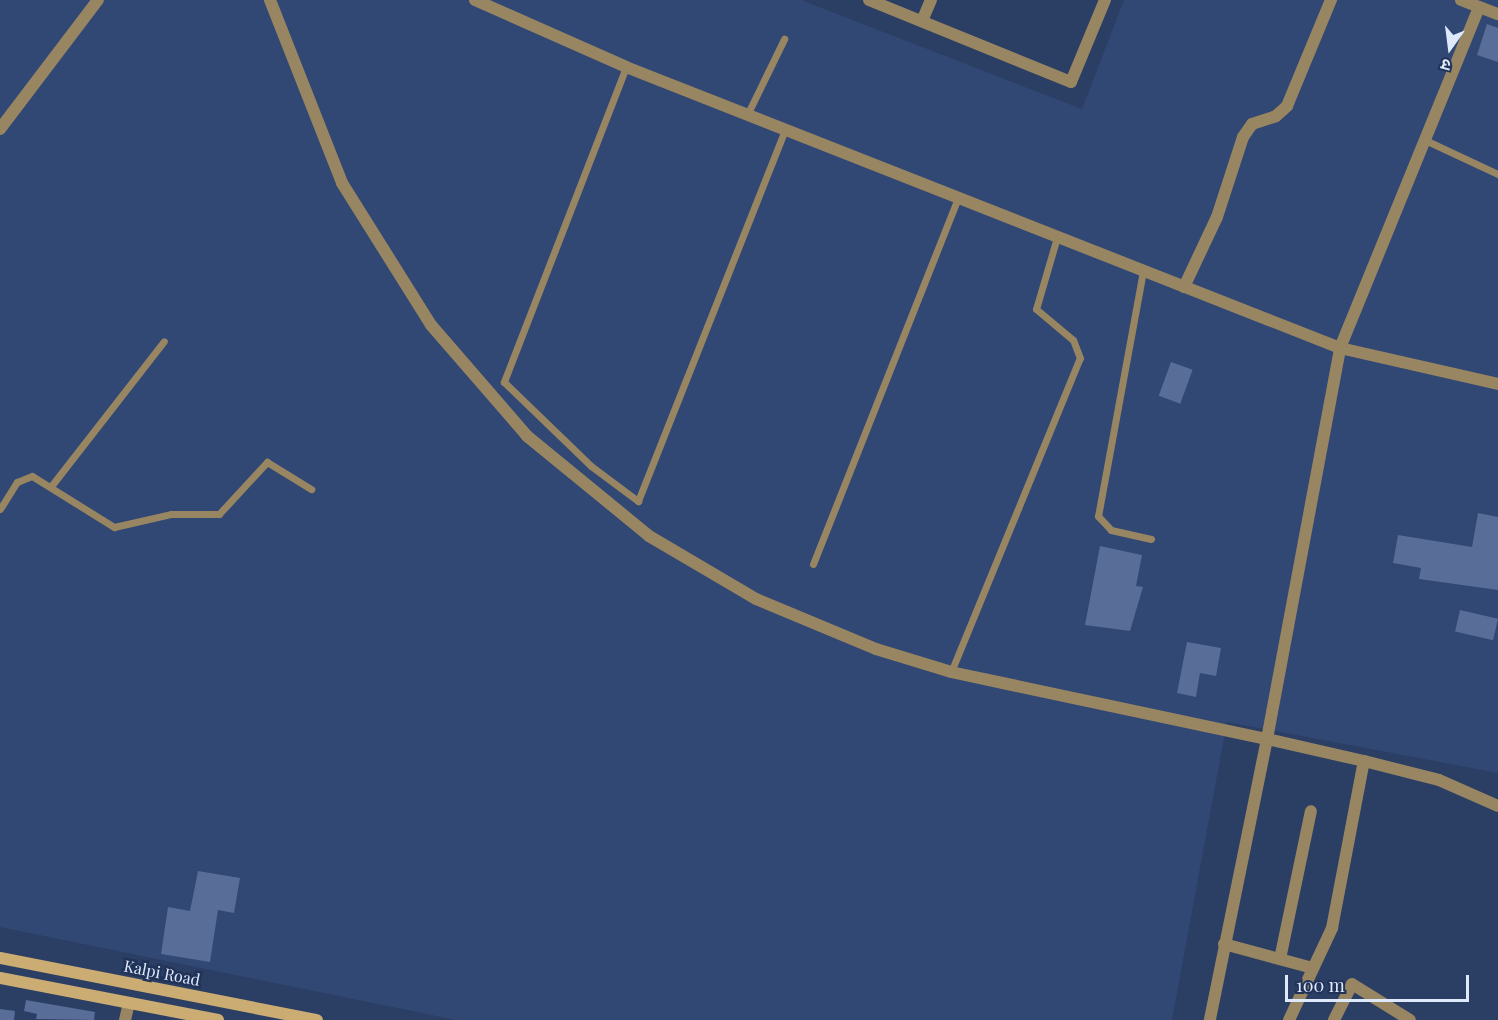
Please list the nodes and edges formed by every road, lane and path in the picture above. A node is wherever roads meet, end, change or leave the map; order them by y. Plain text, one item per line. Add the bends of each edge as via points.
1 (98, 0) edge
2 (270, 0) edge
3 (475, 0) edge
4 (870, 0) edge
5 (931, 0) edge
6 (1105, 0) edge
7 (1331, 0) edge
8 (1461, 0) edge
9 (1479, 7) junction
10 (1498, 14) edge
11 (922, 21) junction
12 (784, 39) dead end
13 (626, 67) junction
14 (747, 115) junction
15 (0, 129) edge
16 (785, 130) junction
17 (1425, 140) junction
18 (1498, 174) edge
19 (958, 198) junction
20 (1057, 237) junction
21 (1143, 271) junction
22 (1184, 287) junction
23 (164, 341) dead end
24 (1340, 348) junction
25 (1498, 384) edge
26 (52, 485) junction
27 (311, 489) dead end
28 (0, 509) edge
29 (1151, 539) dead end
30 (813, 564) dead end
31 (951, 672) junction
32 (1267, 739) junction
33 (1364, 761) junction
34 (1498, 806) edge
35 (1311, 811) dead end
36 (1224, 944) junction
37 (0, 958) edge
38 (1280, 959) junction
39 (1310, 967) junction
40 (0, 978) edge
41 (129, 1003) junction
42 (125, 1020) edge
43 (218, 1020) edge
44 (317, 1020) edge
45 (1210, 1020) edge
46 (1288, 1020) edge
47 (1334, 1020) edge
48 (1410, 1020) edge

1 - 15 street
2 - 31 street via 342,183 377,245 431,325 527,436 640,530 707,572 816,627
3 - 13 street
4 - 11 street
5 - 11 street
6 - 11 street via 1071,82
7 - 22 street via 1287,106 1276,116 1252,124 1243,137 1217,217
8 - 9 street
9 - 10 street
9 - 17 street
12 - 14 lane
13 - 14 street
13 - 16 lane via 504,382 591,466 638,501
14 - 16 street
16 - 19 street
17 - 18 lane
17 - 24 street
19 - 20 street
19 - 30 lane
20 - 21 street
20 - 31 lane via 1035,309 1073,340 1080,358
21 - 22 street
21 - 29 lane via 1098,516 1111,530
22 - 24 street
23 - 26 lane
24 - 25 street
24 - 32 street
26 - 27 lane via 114,527 171,514 219,514 267,462
26 - 28 lane via 43,478 24,477
31 - 32 street
32 - 33 street
32 - 36 street
33 - 34 street via 1439,780
33 - 39 street via 1332,928
35 - 38 street
36 - 38 street
36 - 45 street
37 - 44 main road, Kalpi Road
38 - 39 street
39 - 46 street
40 - 41 main road
41 - 42 street
41 - 43 main road
47 - 48 street via 1352,984

